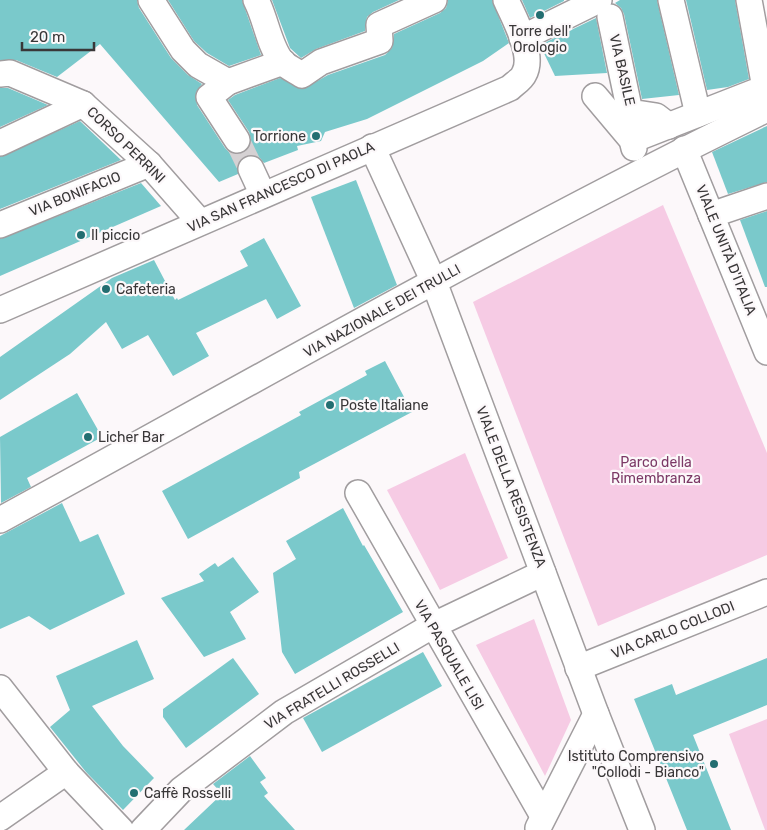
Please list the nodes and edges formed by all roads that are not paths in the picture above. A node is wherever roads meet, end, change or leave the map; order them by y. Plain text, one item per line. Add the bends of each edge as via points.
1 (151, 0) edge
2 (256, 0) edge
3 (434, 0) edge
4 (506, 0) edge
5 (671, 0) edge
6 (749, 0) edge
7 (406, 6) edge
8 (604, 8) edge
9 (522, 38) junction
10 (3, 67) edge
11 (292, 69) junction
12 (228, 82) junction
13 (595, 96) dead end
14 (766, 99) edge
15 (83, 104) junction
16 (698, 114) junction
17 (669, 126) junction
18 (236, 140) tunnel mouth
19 (632, 140) junction
20 (0, 143) edge
21 (372, 147) junction
22 (684, 149) junction
23 (149, 164) junction
24 (251, 169) tunnel mouth
25 (644, 171) junction
26 (263, 195) junction
27 (767, 196) edge
28 (711, 215) junction
29 (200, 222) junction
30 (0, 225) edge
31 (434, 282) junction
32 (757, 298) edge
33 (1, 306) edge
34 (767, 352) edge
35 (358, 493) dead end
36 (0, 520) edge
37 (543, 572) junction
38 (767, 592) edge
39 (432, 626) junction
40 (578, 668) junction
41 (0, 689) edge
42 (596, 714) junction
43 (66, 772) junction
44 (4, 816) edge
45 (540, 825) edge
46 (121, 830) edge
47 (143, 830) edge
48 (642, 830) edge

1 - 12 street via 182,50 198,65
2 - 11 street via 266,19 270,38
3 - 7 street
4 - 9 street, VIA SAN FRANCESCO DI PAOLA
5 - 16 street
6 - 14 street
7 - 11 street via 379,25 380,41
8 - 9 street
8 - 17 street, VIA BASILE via 630,112 656,116
9 - 21 street, VIA SAN FRANCESCO DI PAOLA via 528,58 524,74 510,88
10 - 15 street, CORSO PERRINI
11 - 12 street
12 - 18 street via 209,97
13 - 19 street
14 - 16 street
14 - 22 street, VIA NAZIONALE DEI TRULLI
15 - 20 street
15 - 23 street, CORSO PERRINI
16 - 17 street
17 - 19 street
19 - 25 street
21 - 26 street, VIA SAN FRANCESCO DI PAOLA
21 - 31 street, VIALE DELLA RESISTENZA
22 - 25 street, VIA NAZIONALE DEI TRULLI
22 - 28 street, VIALE UNITÀ D'ITALIA
23 - 29 street, CORSO PERRINI
23 - 30 street, VIA BONIFACIO
24 - 26 street
25 - 31 street, VIA NAZIONALE DEI TRULLI
26 - 29 street, VIA SAN FRANCESCO DI PAOLA
27 - 28 street
28 - 32 street, VIALE UNITÀ D'ITALIA
29 - 33 street, VIA SAN FRANCESCO DI PAOLA
31 - 36 street, VIA NAZIONALE DEI TRULLI
31 - 37 street, VIALE DELLA RESISTENZA
32 - 34 street, VIALE UNITÀ D'ITALIA
35 - 39 street, VIA PASQUALE LISI
37 - 39 street, VIA FRATELLI ROSSELLI
37 - 40 street, VIALE DELLA RESISTENZA
38 - 40 street, VIA CARLO COLLODI
39 - 45 street, VIA PASQUALE LISI
39 - 47 street, VIA FRATELLI ROSSELLI via 284,712 181,790
40 - 42 street, VIALE DELLA RESISTENZA
41 - 43 street
42 - 45 street
42 - 48 street, VIALE DELLA RESISTENZA
43 - 44 street
43 - 46 street

